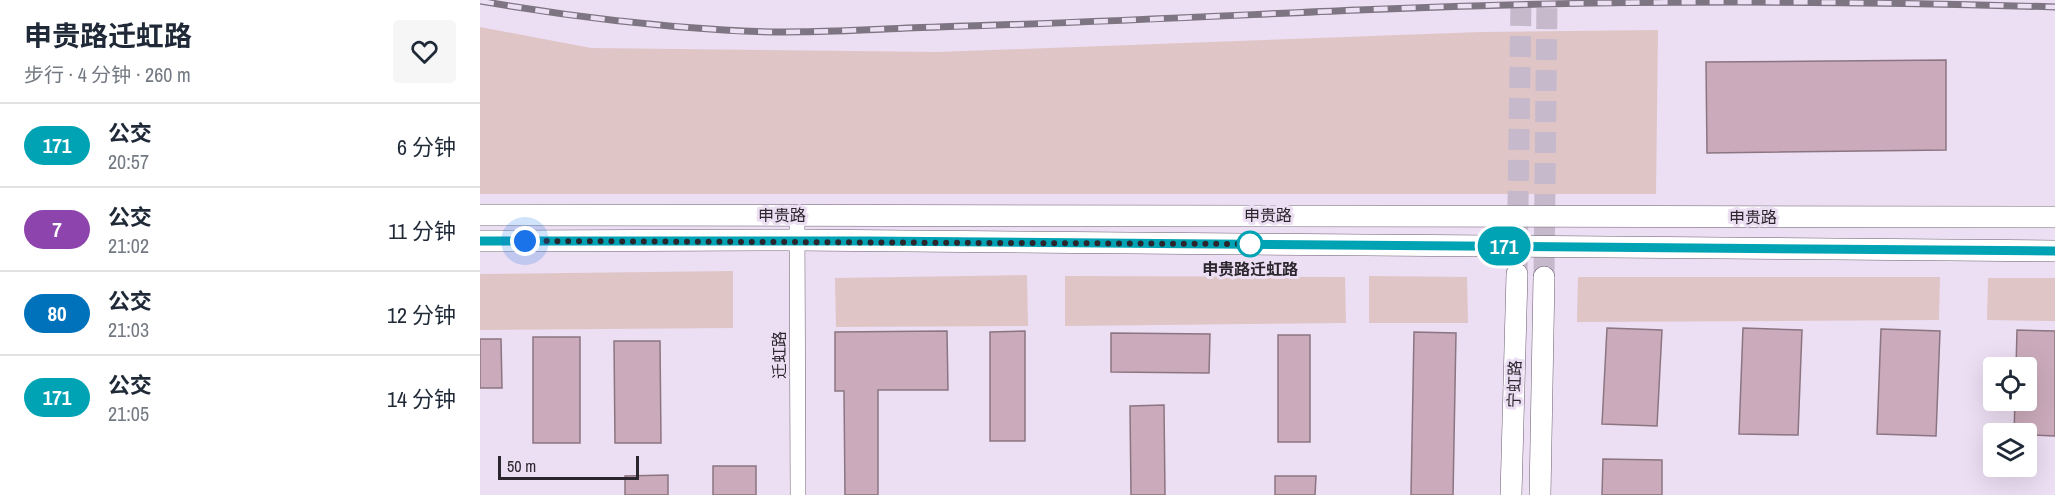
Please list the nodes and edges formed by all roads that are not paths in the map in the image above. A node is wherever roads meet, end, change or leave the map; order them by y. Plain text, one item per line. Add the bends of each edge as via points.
1 (480, 214) edge
2 (797, 215) junction
3 (2055, 217) edge
4 (797, 240) junction
5 (480, 241) edge
6 (2055, 251) edge
7 (1517, 274) tunnel mouth
8 (1544, 277) tunnel mouth
9 (798, 495) edge
10 (1511, 495) edge
11 (1540, 495) edge

1 - 2 main road, 申贵路
2 - 3 main road, 申贵路
2 - 4 street, 迁虹路
4 - 5 main road, 申贵路
4 - 6 main road, 申贵路
4 - 9 street, 迁虹路
7 - 10 main road, 宁虹路
8 - 11 main road, 宁虹路

